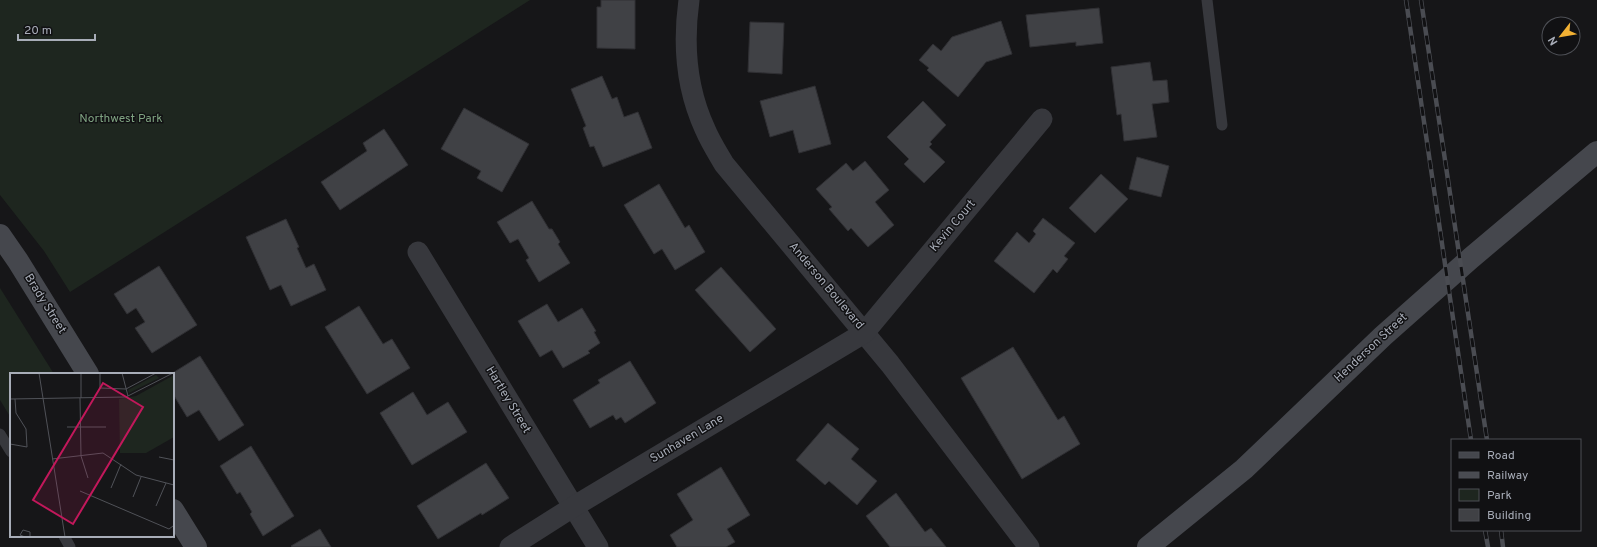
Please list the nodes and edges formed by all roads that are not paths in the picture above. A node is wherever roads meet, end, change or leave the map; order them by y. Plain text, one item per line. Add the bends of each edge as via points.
1 (689, 0) edge
2 (1207, 0) edge
3 (1042, 119) dead end
4 (1222, 126) dead end
5 (1597, 152) edge
6 (0, 235) edge
7 (418, 252) dead end
8 (864, 333) junction
9 (87, 373) edge
10 (0, 434) edge
11 (10, 450) edge
12 (573, 507) junction
13 (174, 512) edge
14 (65, 537) edge
15 (70, 547) edge
16 (196, 547) edge
17 (510, 547) edge
18 (598, 547) edge
19 (1029, 547) edge
20 (1148, 547) edge

1 - 8 street, Anderson Boulevard via 686,57 693,93 704,128 724,164
2 - 4 lane
3 - 8 street, Kevin Court
5 - 20 main road, Henderson Street via 1388,331 1244,469
6 - 9 main road, Brady Street
7 - 12 street, Hartley Street
8 - 12 street, Sunhaven Lane
8 - 19 street, Anderson Boulevard
10 - 11 lane
12 - 17 street, Sunhaven Lane
12 - 18 street, Hartley Street
13 - 16 main road
14 - 15 lane

